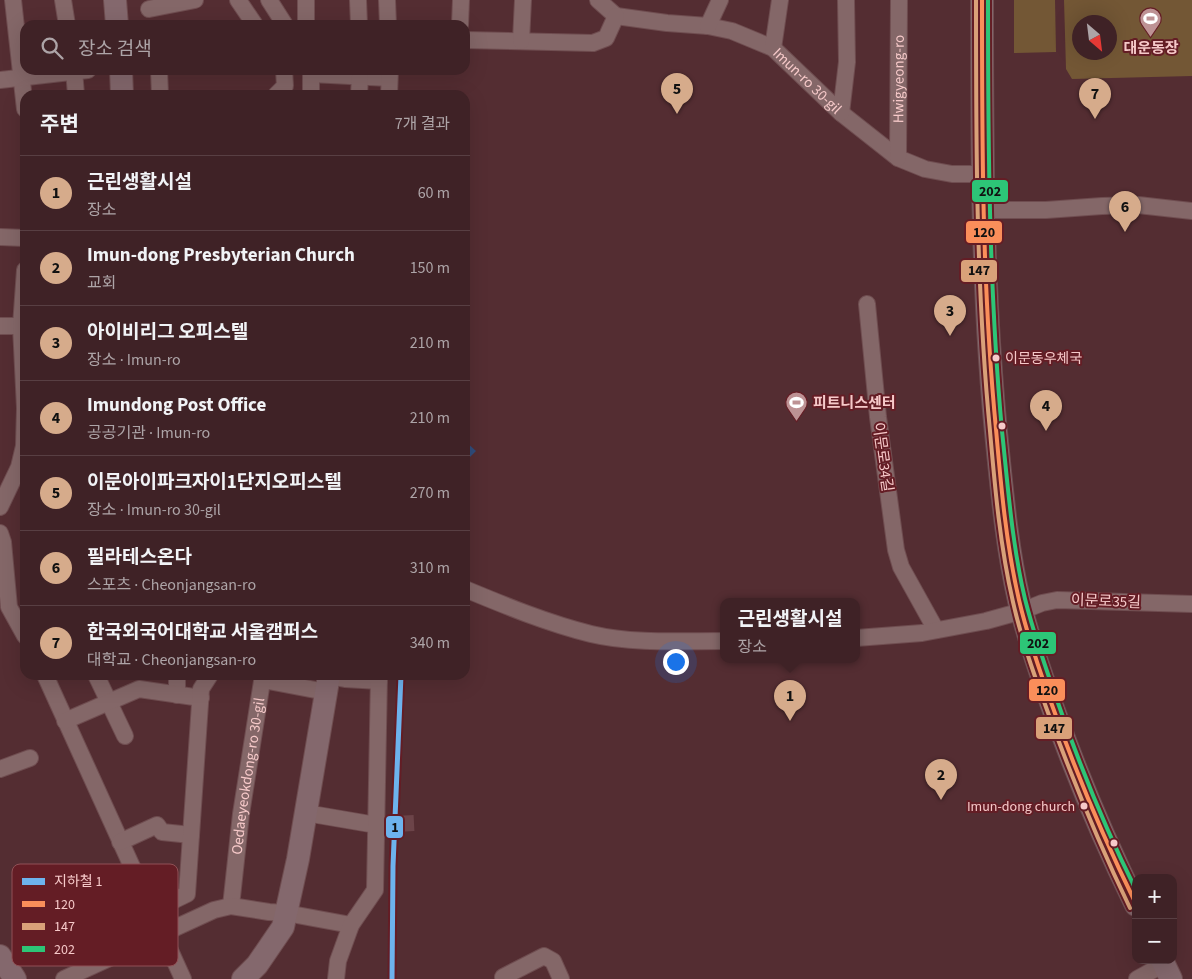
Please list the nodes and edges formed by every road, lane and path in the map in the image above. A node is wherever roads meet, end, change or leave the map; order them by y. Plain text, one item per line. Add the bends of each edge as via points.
1 (13, 0) edge
2 (63, 0) edge
3 (115, 0) edge
4 (195, 0) edge
5 (238, 0) edge
6 (269, 0) edge
7 (306, 0) edge
8 (358, 0) edge
9 (387, 0) edge
10 (461, 0) edge
11 (523, 0) edge
12 (598, 0) edge
13 (720, 0) edge
14 (780, 0) edge
15 (846, 0) edge
16 (899, 0) edge
17 (982, 0) edge
18 (149, 11) edge
19 (616, 16) junction
20 (65, 20) edge
21 (117, 20) edge
22 (252, 20) edge
23 (282, 20) edge
24 (306, 20) edge
25 (359, 20) edge
26 (388, 20) edge
27 (460, 20) edge
28 (708, 26) junction
29 (470, 40) edge
30 (520, 41) junction
31 (773, 48) junction
32 (20, 60) edge
33 (38, 75) edge
34 (78, 75) edge
35 (121, 75) edge
36 (159, 75) edge
37 (284, 75) edge
38 (311, 75) edge
39 (348, 75) edge
40 (374, 75) edge
41 (389, 75) edge
42 (360, 76) junction
43 (22, 77) junction
44 (0, 80) edge
45 (23, 90) edge
46 (76, 90) edge
47 (122, 90) edge
48 (160, 90) edge
49 (281, 90) edge
50 (311, 90) edge
51 (359, 90) edge
52 (389, 90) edge
53 (841, 114) junction
54 (898, 158) junction
55 (984, 174) junction
56 (984, 210) junction
57 (1192, 210) edge
58 (0, 237) edge
59 (20, 238) edge
60 (867, 304) dead end
61 (0, 326) edge
62 (20, 326) edge
63 (20, 472) edge
64 (0, 507) edge
65 (0, 533) edge
66 (470, 592) edge
67 (1192, 604) edge
68 (1022, 611) junction
69 (20, 627) edge
70 (936, 630) junction
71 (860, 638) edge
72 (720, 641) edge
73 (47, 680) edge
74 (98, 680) edge
75 (177, 680) edge
76 (207, 680) edge
77 (263, 680) edge
78 (306, 680) edge
79 (379, 680) edge
80 (328, 681) edge
81 (177, 695) junction
82 (201, 698) junction
83 (109, 702) junction
84 (65, 721) junction
85 (125, 736) dead end
86 (30, 758) dead end
87 (0, 769) edge
88 (306, 813) junction
89 (376, 824) junction
90 (191, 835) junction
91 (120, 842) junction
92 (130, 864) edge
93 (1132, 896) edge
94 (178, 898) edge
95 (231, 906) junction
96 (286, 913) junction
97 (351, 925) junction
98 (178, 927) edge
99 (0, 956) edge
100 (92, 966) edge
101 (177, 966) edge
102 (1166, 968) edge
103 (15, 979) edge
104 (64, 979) edge
105 (183, 979) edge
106 (242, 979) edge
107 (336, 979) edge
108 (504, 979) edge
109 (561, 979) edge
110 (1136, 979) edge

1 - 32 street
2 - 20 street
3 - 21 main road
4 - 18 street
5 - 22 street
6 - 23 street
7 - 24 street
8 - 25 street
9 - 26 street
10 - 27 street
11 - 30 street
12 - 19 street
13 - 28 street
14 - 31 street
15 - 53 street via 846,62
16 - 54 street, Hwigyeong-ro
17 - 55 main road
19 - 28 street, Imun-ro 30-gil
19 - 30 street via 606,38 597,42
28 - 31 street, Imun-ro 30-gil via 732,30
29 - 30 street
31 - 53 street, Imun-ro 30-gil
33 - 43 street
34 - 46 street
35 - 47 main road
36 - 48 street
37 - 49 street via 285,86
38 - 50 street
39 - 42 street
40 - 42 street
41 - 52 street
42 - 51 street
43 - 44 street
43 - 45 street
53 - 54 street, Imun-ro 30-gil
54 - 55 street, Imun-ro 30-gil via 934,171
55 - 56 main road
56 - 57 street via 1062,210 1107,205
56 - 68 main road via 992,395 1011,564
58 - 59 street
60 - 70 street, 이문로34길 via 896,550 901,567
61 - 62 street
63 - 64 street
65 - 69 street via 9,607
66 - 72 street via 540,619 592,634
67 - 68 street, 이문로35길 via 1057,600
68 - 70 street, 이문로35길
68 - 93 main road via 1068,750
70 - 71 street, 이문로35길
73 - 84 street
74 - 83 street
75 - 81 street
76 - 82 street via 201,689
77 - 95 street, Oedaeyeokdong-ro 30-gil via 241,814
78 - 80 street, Oedaeyeokdong-ro 30-gil
79 - 89 street
80 - 88 main road
81 - 82 street
81 - 83 street via 140,689
82 - 90 street
83 - 84 street
83 - 85 street
84 - 91 street
86 - 87 street
88 - 89 street
88 - 96 main road
89 - 97 street via 375,890
90 - 91 street via 162,832 156,825
90 - 94 street via 187,894
91 - 92 street
95 - 96 street
95 - 98 street
96 - 97 street
96 - 106 main road via 283,926 257,965
97 - 107 street via 338,961
99 - 103 main road
100 - 104 street
101 - 105 street
102 - 110 street
108 - 109 street via 544,956 552,961

